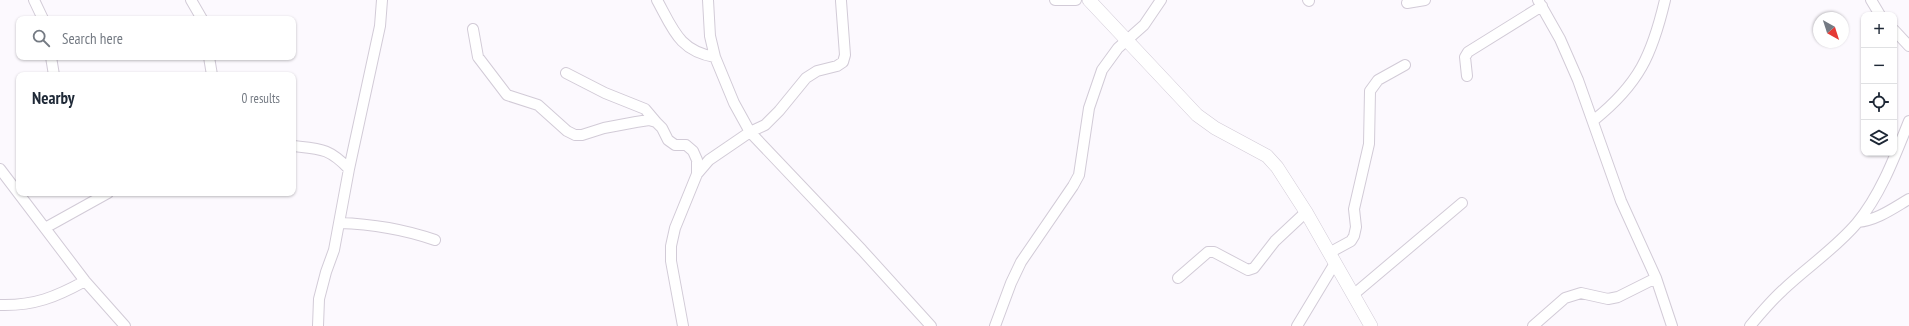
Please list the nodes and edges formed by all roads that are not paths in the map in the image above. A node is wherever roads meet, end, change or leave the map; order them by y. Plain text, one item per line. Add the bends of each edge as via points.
1 (34, 0) edge
2 (191, 0) edge
3 (382, 0) edge
4 (657, 0) edge
5 (708, 0) edge
6 (1054, 0) edge
7 (1076, 0) edge
8 (1090, 0) edge
9 (1161, 0) edge
10 (1425, 0) edge
11 (1665, 0) edge
12 (1871, 0) edge
13 (841, 1) dead end
14 (1407, 3) dead end
15 (1540, 3) edge
16 (1878, 12) edge
17 (42, 16) edge
18 (200, 16) edge
19 (473, 29) dead end
20 (1897, 33) edge
21 (1126, 40) junction
22 (1909, 46) edge
23 (714, 57) junction
24 (52, 60) edge
25 (210, 60) edge
26 (1405, 65) dead end
27 (54, 72) edge
28 (212, 72) edge
29 (566, 73) dead end
30 (1467, 76) dead end
31 (1594, 120) junction
32 (1909, 121) edge
33 (656, 122) junction
34 (750, 132) junction
35 (296, 146) edge
36 (0, 169) edge
37 (349, 169) junction
38 (697, 174) junction
39 (16, 190) edge
40 (21, 196) edge
41 (98, 196) edge
42 (1909, 199) edge
43 (1462, 203) dead end
44 (1306, 212) junction
45 (1858, 222) junction
46 (339, 223) junction
47 (45, 228) junction
48 (435, 240) dead end
49 (1332, 258) junction
50 (1178, 278) dead end
51 (1656, 278) junction
52 (85, 281) junction
53 (1353, 295) junction
54 (0, 305) edge
55 (125, 326) edge
56 (318, 326) edge
57 (683, 326) edge
58 (931, 326) edge
59 (995, 326) edge
60 (1297, 326) edge
61 (1371, 326) edge
62 (1533, 326) edge
63 (1672, 326) edge
64 (1750, 326) edge

1 - 17 street
2 - 18 street
3 - 37 street via 380,26
4 - 23 street via 676,34 691,50
5 - 23 street
6 - 7 street
8 - 21 main road
9 - 21 street via 1144,25
10 - 14 street
11 - 31 street via 1651,49 1637,76 1618,100
12 - 16 street
13 - 34 street via 845,55 843,62 806,78 765,125
15 - 30 street via 1468,52 1465,57
15 - 31 street via 1560,39
19 - 33 street via 478,57 507,95 538,105 567,131 582,135 617,125 649,120
20 - 22 street
21 - 44 main road via 1197,115 1215,128 1267,156
21 - 59 street via 1110,56 1102,70 1089,108 1079,175 1024,256 1011,282
23 - 34 street
24 - 27 street
25 - 28 street
26 - 49 street via 1378,80 1370,91 1369,144 1354,209 1354,236
29 - 33 street via 605,93 645,109
31 - 51 street via 1618,194
32 - 45 street via 1889,169
33 - 38 street via 668,140 686,145 693,151 697,160
34 - 38 street via 709,160
34 - 58 street
35 - 37 street via 321,149 334,154
36 - 39 street
37 - 46 street
38 - 57 street via 671,246 671,260
40 - 47 street
41 - 47 street
42 - 45 street via 1869,221
43 - 53 street
44 - 49 main road
44 - 50 street via 1276,240 1254,268 1248,270 1214,252 1208,252
45 - 64 street via 1842,240 1783,290
46 - 48 street via 368,223 406,230
46 - 56 street via 334,250 319,299
47 - 52 street
49 - 53 main road
49 - 60 street
51 - 62 street via 1618,297 1608,299 1581,293 1564,298
51 - 63 street
52 - 54 street via 46,299 21,305
52 - 55 street
53 - 61 main road

